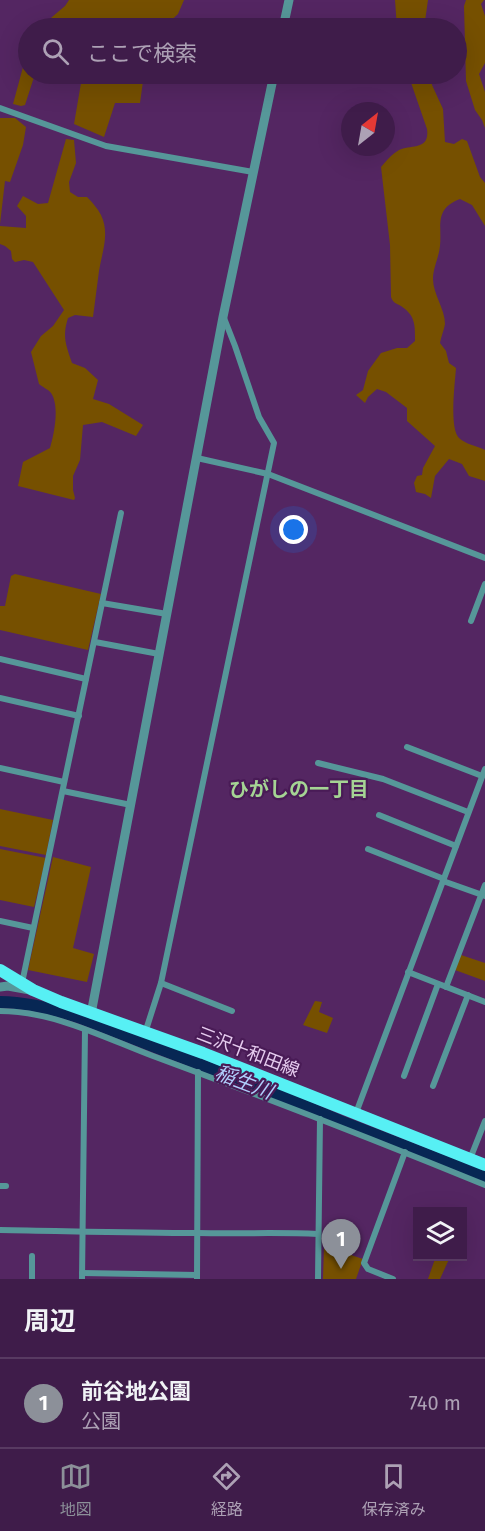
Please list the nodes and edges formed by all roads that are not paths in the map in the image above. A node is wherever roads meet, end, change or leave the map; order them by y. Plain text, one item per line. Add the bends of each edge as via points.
1 (290, 0) edge
2 (286, 18) edge
3 (272, 84) edge
4 (0, 108) edge
5 (253, 172) junction
6 (223, 316) junction
7 (197, 458) junction
8 (268, 474) junction
9 (122, 513) dead end
10 (485, 558) edge
11 (485, 584) edge
12 (483, 594) edge
13 (102, 603) junction
14 (167, 614) junction
15 (471, 621) dead end
16 (94, 642) junction
17 (159, 654) junction
18 (0, 659) edge
19 (86, 679) junction
20 (0, 698) edge
21 (79, 716) junction
22 (407, 747) dead end
23 (318, 764) dead end
24 (0, 768) edge
25 (484, 772) edge
26 (64, 782) junction
27 (63, 791) junction
28 (131, 805) junction
29 (468, 812) junction
30 (379, 815) dead end
31 (456, 846) junction
32 (368, 849) dead end
33 (444, 880) junction
34 (485, 885) edge
35 (483, 896) edge
36 (0, 921) edge
37 (33, 928) junction
38 (0, 970) edge
39 (408, 972) junction
40 (160, 982) junction
41 (438, 984) junction
42 (0, 987) edge
43 (27, 987) junction
44 (446, 987) junction
45 (468, 995) junction
46 (485, 1000) edge
47 (0, 1011) edge
48 (232, 1011) dead end
49 (91, 1014) junction
50 (85, 1030) junction
51 (145, 1034) junction
52 (198, 1072) junction
53 (404, 1076) dead end
54 (433, 1086) dead end
55 (356, 1113) junction
56 (320, 1119) junction
57 (485, 1121) edge
58 (405, 1152) junction
59 (470, 1159) junction
60 (485, 1165) edge
61 (485, 1185) edge
62 (0, 1230) edge
63 (82, 1231) junction
64 (197, 1233) junction
65 (318, 1234) junction
66 (32, 1256) dead end
67 (82, 1276) edge
68 (197, 1277) edge
69 (32, 1279) edge
70 (318, 1279) edge
71 (393, 1279) edge

1 - 2 street
3 - 5 street
4 - 5 street via 106,146
5 - 6 street
6 - 7 street
6 - 8 street via 259,417 274,443
7 - 8 street
7 - 14 street
8 - 10 street
8 - 40 street
9 - 13 street
11 - 12 street
12 - 15 street
13 - 14 street
13 - 16 street
14 - 17 street
16 - 17 street
16 - 19 street
17 - 28 street
18 - 19 street
19 - 21 street
20 - 21 street
21 - 26 street
22 - 25 street
23 - 29 street via 382,779
24 - 26 street
25 - 29 street
26 - 27 street
27 - 28 street
27 - 37 street
28 - 49 street
29 - 31 street
30 - 31 street
31 - 33 street
32 - 33 street
33 - 35 street
33 - 39 street
34 - 35 street
35 - 44 street
36 - 37 street
37 - 43 street
38 - 43 main road, 三沢十和田線
39 - 41 street
39 - 55 street
40 - 48 street
40 - 51 street
41 - 44 street
41 - 53 street
42 - 43 street
43 - 49 main road, 三沢十和田線
44 - 45 street
45 - 46 street
45 - 54 street
47 - 50 street via 42,1015
49 - 51 main road, 三沢十和田線
50 - 52 street
50 - 63 street
51 - 55 main road, 三沢十和田線
52 - 56 street
52 - 64 street
55 - 59 main road, 三沢十和田線
56 - 58 street
56 - 65 street
57 - 59 street
58 - 61 street
58 - 71 street via 364,1263 368,1269
59 - 60 main road, 三沢十和田線
62 - 63 street
63 - 64 street
63 - 67 street
64 - 65 street
64 - 68 street
65 - 70 street
66 - 69 street
67 - 68 street

